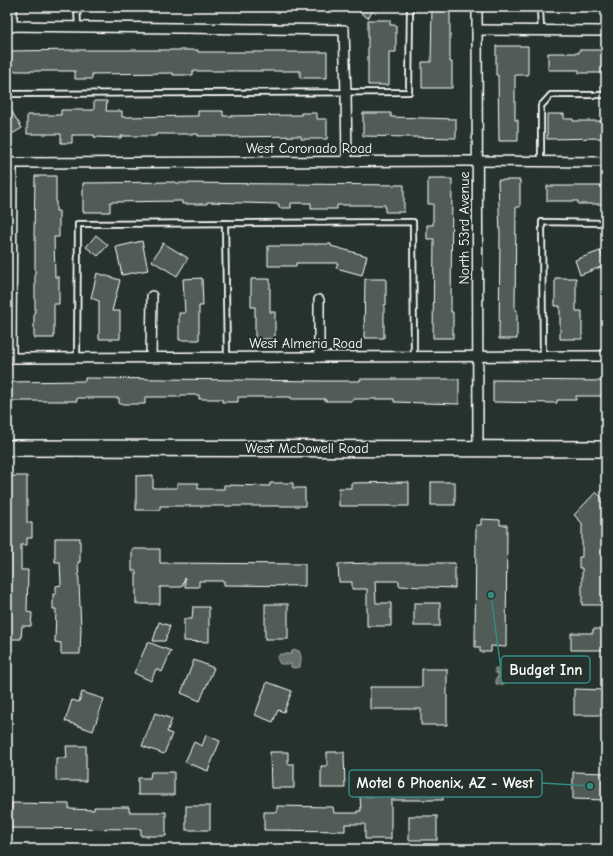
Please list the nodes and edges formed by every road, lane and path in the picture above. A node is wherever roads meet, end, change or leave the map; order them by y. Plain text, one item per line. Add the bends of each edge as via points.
1 (12, 7) edge
2 (77, 7) edge
3 (410, 7) edge
4 (477, 7) edge
5 (540, 7) edge
6 (9, 27) edge
7 (78, 28) junction
8 (478, 30) junction
9 (606, 30) edge
10 (541, 31) junction
11 (346, 93) junction
12 (7, 94) edge
13 (606, 95) edge
14 (478, 161) junction
15 (347, 162) junction
16 (541, 162) junction
17 (606, 162) edge
18 (225, 223) junction
19 (606, 223) edge
20 (152, 296) dead end
21 (319, 300) dead end
22 (414, 356) junction
23 (478, 356) junction
24 (543, 356) junction
25 (606, 356) edge
26 (151, 357) junction
27 (227, 357) junction
28 (318, 357) junction
29 (9, 358) edge
30 (77, 358) junction
31 (7, 448) edge
32 (478, 448) junction
33 (606, 449) edge

1 - 6 street
2 - 7 lane
3 - 11 lane via 409,92
4 - 8 street, North 53rd Avenue
5 - 10 lane
6 - 7 street
7 - 11 street via 344,30
8 - 10 street
8 - 14 street, North 53rd Avenue
9 - 10 street
11 - 12 lane
11 - 15 street
13 - 16 lane via 551,95 541,106
14 - 15 street, West Coronado Road
14 - 16 street, West Coronado Road
14 - 23 street, North 53rd Avenue
15 - 29 street, West Coronado Road via 12,163
16 - 17 street, West Coronado Road
18 - 22 lane via 413,222
18 - 27 lane
18 - 30 lane via 78,224
19 - 24 lane via 542,222
20 - 26 street
21 - 28 street
22 - 23 street, West Almeria Road
22 - 28 street, West Almeria Road
23 - 24 street, West Almeria Road
23 - 32 street, North 53rd Avenue
24 - 25 street, West Almeria Road
26 - 27 street, West Almeria Road
26 - 30 street, West Almeria Road
27 - 28 street, West Almeria Road
29 - 30 street, West Almeria Road
31 - 32 main road, West McDowell Road
32 - 33 main road, West McDowell Road

